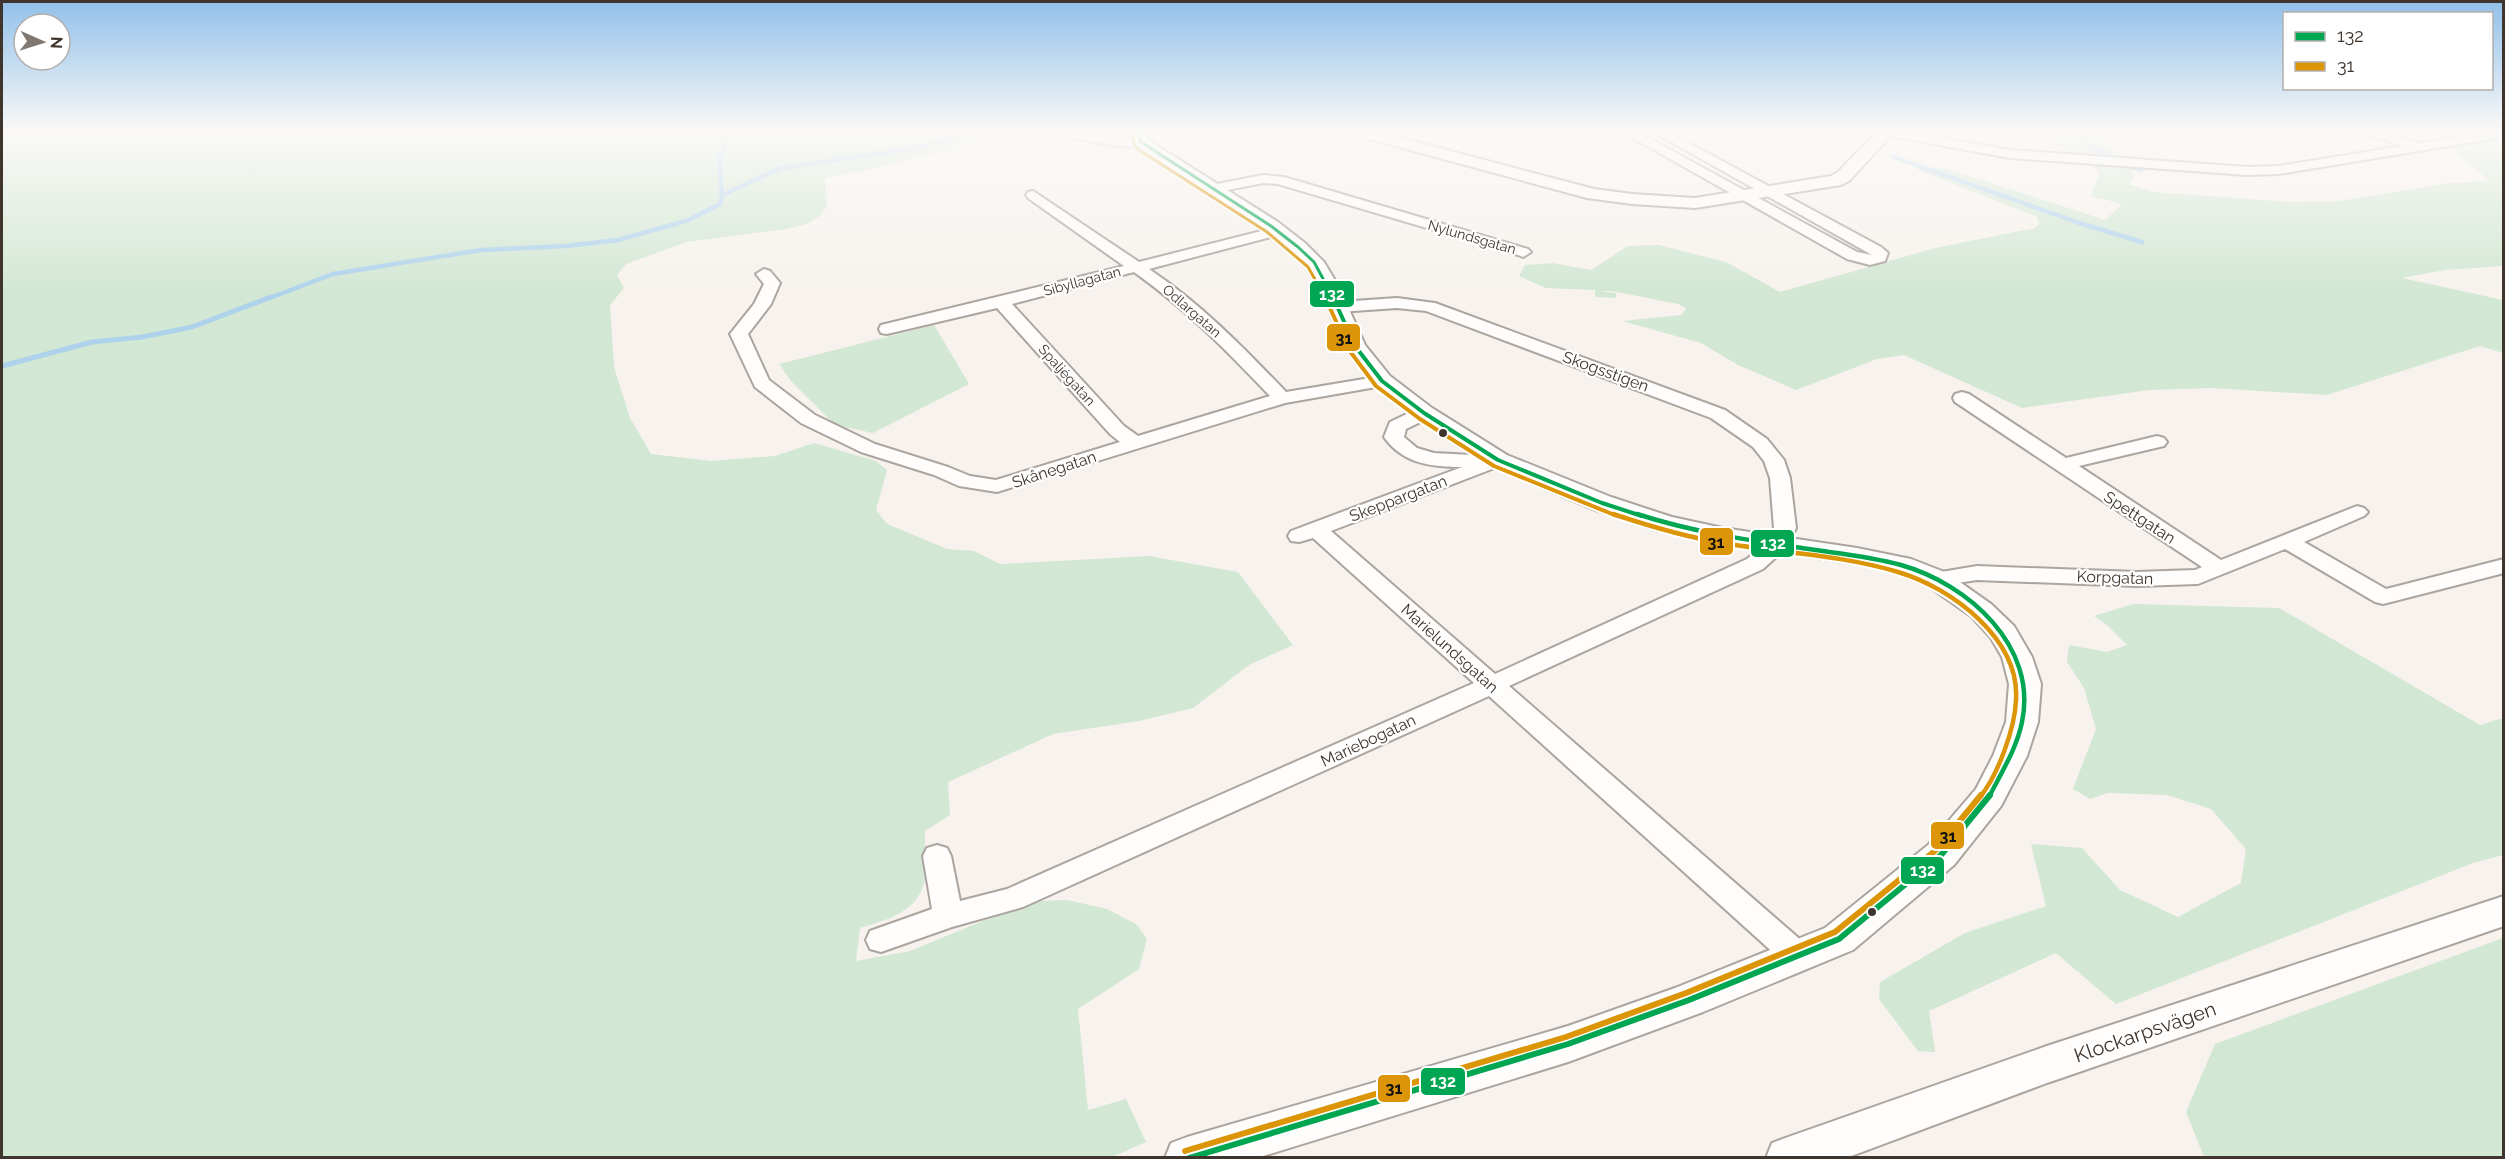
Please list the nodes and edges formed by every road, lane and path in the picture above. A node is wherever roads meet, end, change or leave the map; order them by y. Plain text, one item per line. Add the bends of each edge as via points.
1 (1206, 184) edge
2 (1235, 184) edge
3 (1294, 184) edge
4 (1556, 184) edge
5 (1722, 184) edge
6 (1757, 184) edge
7 (1817, 184) edge
8 (1212, 189) junction
9 (1772, 192) junction
10 (1033, 195) dead end
11 (1745, 197) junction
12 (1277, 231) junction
13 (1524, 252) dead end
14 (1136, 267) junction
15 (764, 274) dead end
16 (1001, 303) junction
17 (1339, 307) junction
18 (887, 329) dead end
19 (1382, 381) junction
20 (1282, 398) junction
21 (1962, 398) dead end
22 (1424, 413) junction
23 (2157, 442) dead end
24 (1135, 443) junction
25 (1498, 460) junction
26 (2060, 465) junction
27 (2357, 512) dead end
28 (1308, 533) joint
29 (2287, 541) junction
30 (1778, 543) junction
31 (2504, 566) edge
32 (2220, 570) junction
33 (1937, 579) junction
34 (1490, 684) junction
35 (937, 856) dead end
36 (2504, 911) edge
37 (948, 916) junction
38 (881, 939) dead end
39 (1799, 957) junction
40 (1187, 1158) edge
41 (1788, 1158) edge

1 - 8 street
2 - 8 street, Nylundsgatan
3 - 13 street, Nylundsgatan
4 - 11 street via 1593,194 1685,203
5 - 11 street
6 - 9 street
7 - 9 street
8 - 12 street
9 - 11 street
9 - 11 street via 1876,250 1880,258 1852,256
10 - 14 street, Odlargatan
12 - 14 street, Sibyllagatan
12 - 17 street via 1314,262
14 - 16 street, Sibyllagatan
14 - 20 street, Odlargatan via 1177,295 1215,329
15 - 24 street, Skånegatan via 772,284 768,296 739,334 751,366 760,383 837,435 966,482 997,486
16 - 18 street, Sibyllagatan
16 - 24 street, Spaljégatan via 1117,430
17 - 19 street via 1355,346
17 - 30 street, Skogsstigen via 1397,303 1430,306 1718,414 1760,444 1774,460 1780,478 1785,528
19 - 20 street, Skånegatan
19 - 22 street
20 - 24 street, Skånegatan
21 - 26 street, Spettgatan
22 - 25 street
22 - 25 street via 1394,431 1398,444 1406,450 1427,458
23 - 26 street
25 - 28 street, Skeppargatan
25 - 30 street via 1602,503 1666,524
26 - 32 street, Spettgatan
27 - 29 street, Korpgatan
28 - 34 street, Marielundsgatan
29 - 31 street via 2383,597
29 - 32 street, Korpgatan
30 - 33 street via 1900,566
30 - 34 street, Mariebogatan via 1755,564
32 - 33 street, Korpgatan via 2199,577 2168,579 1977,573
33 - 39 street via 1981,610 2003,633 2018,657 2025,684 2022,722 2010,756 1989,797 1941,855 1839,939
34 - 37 street, Mariebogatan via 1013,899
34 - 39 street, Marielundsgatan
35 - 37 street
36 - 41 street, Klockarpsvägen via 2036,1069
37 - 38 street, Mariebogatan
39 - 40 street via 1568,1044

